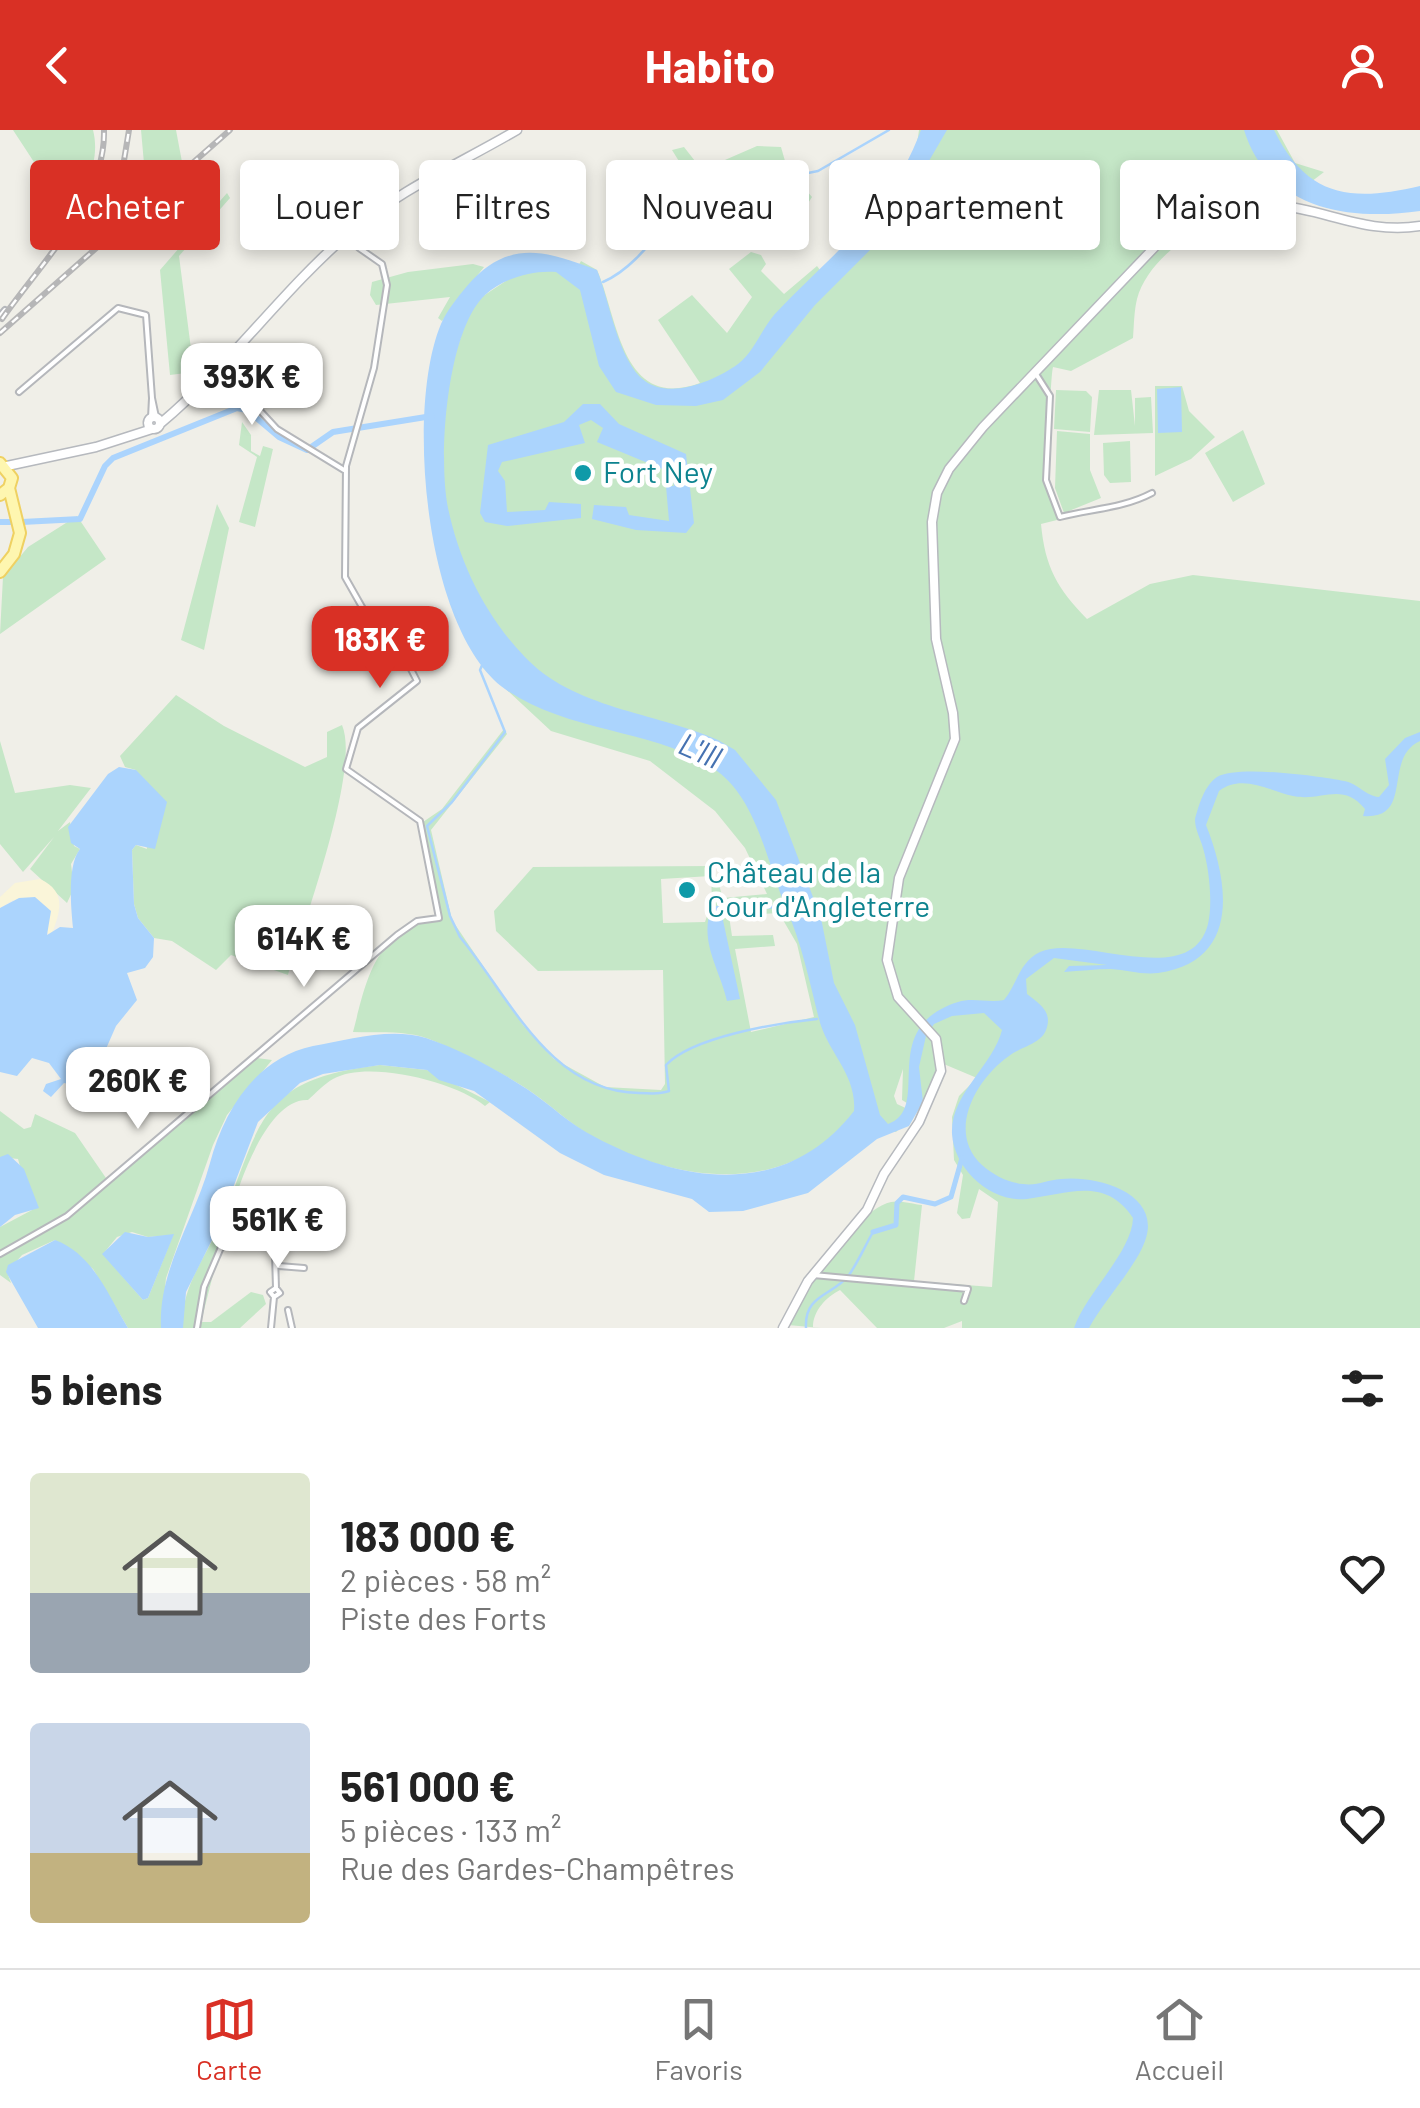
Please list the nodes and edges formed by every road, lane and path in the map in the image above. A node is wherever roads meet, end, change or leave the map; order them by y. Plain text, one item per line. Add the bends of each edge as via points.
1 (517, 130) edge
2 (399, 197) edge
3 (1420, 226) edge
4 (334, 250) edge
5 (363, 250) edge
6 (5, 310) dead end
7 (0, 316) edge
8 (1036, 374) junction
9 (209, 383) junction
10 (19, 392) dead end
11 (154, 422) junction
12 (72, 453) junction
13 (4, 465) edge
14 (346, 471) junction
15 (5, 490) edge
16 (1152, 493) dead end
17 (0, 572) edge
18 (0, 1254) edge
19 (278, 1266) junction
20 (304, 1268) dead end
21 (813, 1275) junction
22 (964, 1301) dead end
23 (288, 1310) dead end
24 (197, 1328) edge
25 (271, 1328) edge
26 (292, 1328) edge
27 (783, 1328) edge

1 - 2 main road
3 - 8 main road via 1382,228 1272,202 1186,220
4 - 9 main road
5 - 14 street via 382,264 387,285 374,368
6 - 7 street
8 - 16 street via 1050,396 1047,489 1060,517 1130,504
8 - 21 main road via 949,468 934,504 936,639 954,739 900,878 887,960 898,997 940,1049 941,1067 868,1210
9 - 11 main road
9 - 14 street via 241,390 277,429
10 - 11 street via 118,308 146,315
11 - 12 main road
12 - 13 main road
12 - 15 main road via 24,469
13 - 15 main road
14 - 18 street via 347,584 366,614 396,640 417,680 358,728 346,770 420,821 439,918 417,921 397,935 67,1216
15 - 17 main road via 19,521 18,543
19 - 20 street
19 - 24 street via 262,1224 234,1218 216,1254
19 - 25 street via 280,1293
21 - 22 street via 968,1290
21 - 27 main road
23 - 26 street

